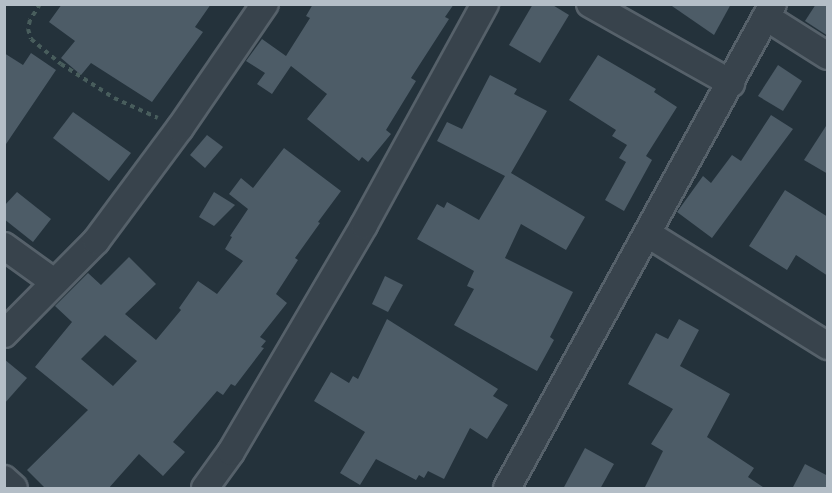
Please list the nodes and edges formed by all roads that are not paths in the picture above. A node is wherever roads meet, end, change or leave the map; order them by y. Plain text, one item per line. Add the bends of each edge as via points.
1 (265, 4) edge
2 (485, 4) edge
3 (590, 4) edge
4 (770, 11) edge
5 (828, 57) edge
6 (731, 83) junction
7 (648, 234) junction
8 (4, 246) edge
9 (54, 282) junction
10 (4, 334) edge
11 (828, 346) edge
12 (4, 479) edge
13 (14, 489) edge
14 (205, 489) edge
15 (507, 489) edge

1 - 9 street via 96,241
2 - 14 street via 358,235 231,452
3 - 6 street
4 - 5 street
4 - 6 street
6 - 7 street
7 - 11 street
7 - 15 street
8 - 9 street
9 - 10 street
12 - 13 street

